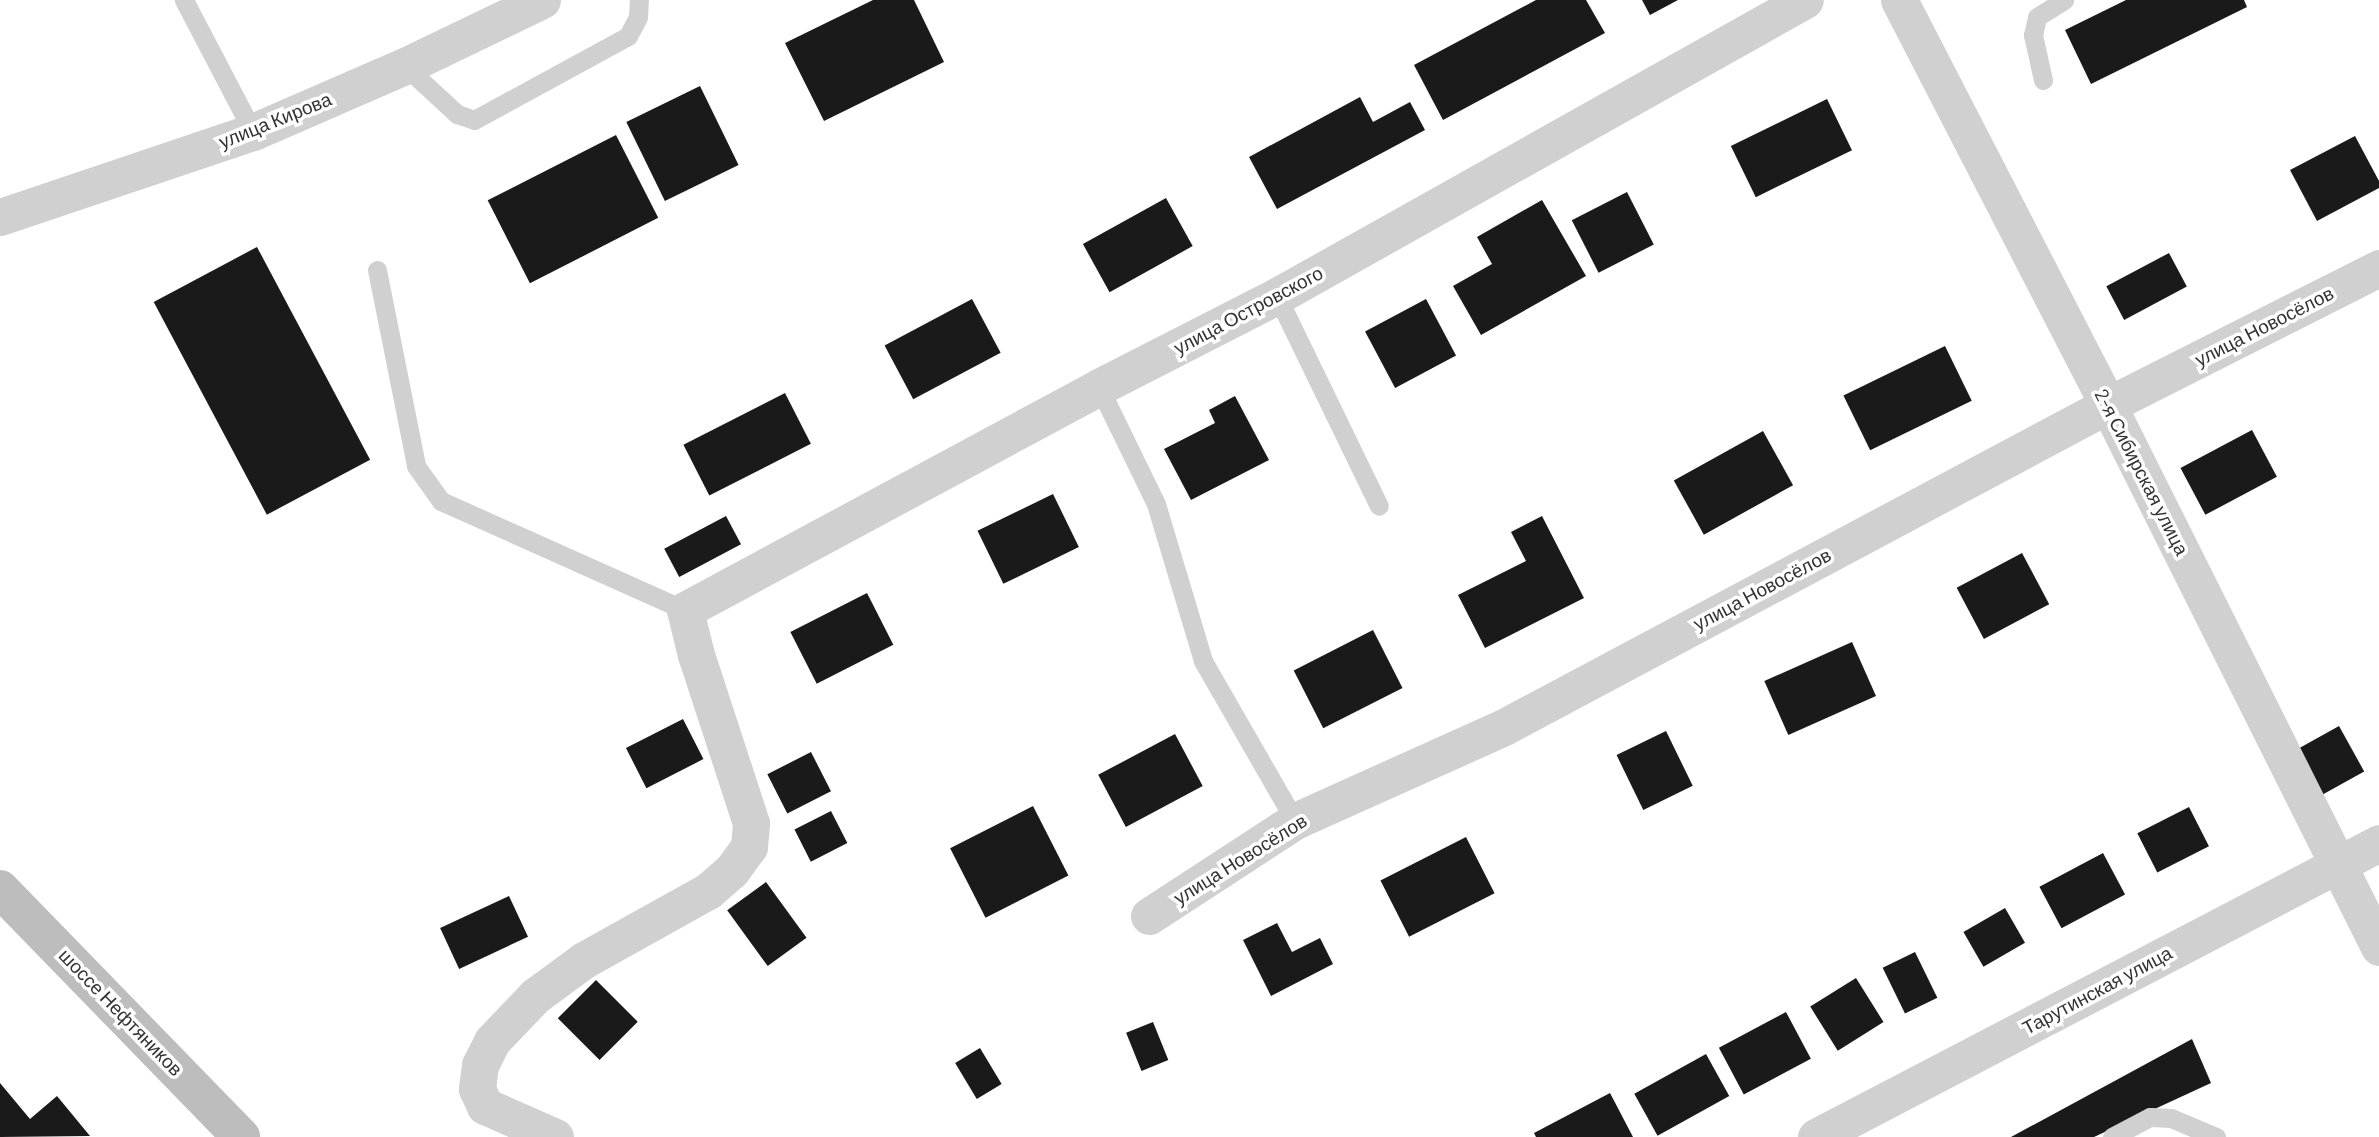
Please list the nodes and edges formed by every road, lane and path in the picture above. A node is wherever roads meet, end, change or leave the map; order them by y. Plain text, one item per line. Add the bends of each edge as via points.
1 (184, 0) edge
2 (639, 0) edge
3 (1805, 0) edge
4 (1899, 0) edge
5 (2064, 0) edge
6 (520, 5) edge
7 (405, 66) junction
8 (2043, 80) dead end
9 (253, 132) junction
10 (0, 217) edge
11 (2379, 268) edge
12 (377, 270) dead end
13 (1277, 296) junction
14 (1099, 387) junction
15 (2108, 405) junction
16 (1379, 506) dead end
17 (685, 610) junction
18 (1295, 821) junction
19 (2379, 843) edge
20 (2339, 863) junction
21 (0, 889) edge
22 (1149, 916) dead end
23 (2379, 947) edge
24 (240, 1137) edge
25 (555, 1137) edge
26 (1816, 1137) edge
27 (2112, 1137) edge
28 (2216, 1137) edge

1 - 9 lane
2 - 7 lane via 638,17 628,36 474,120 457,114
3 - 13 street, улица Островского
4 - 15 street, 2-я Сибирская улица
5 - 8 lane via 2037,17 2033,35
6 - 7 street, улица Кирова
7 - 9 street, улица Кирова
9 - 10 street, улица Кирова
11 - 15 street, улица Новосёлов
12 - 17 lane via 416,466 441,501
13 - 14 street, улица Островского
13 - 16 lane
14 - 17 street, улица Островского
14 - 18 lane via 1156,504 1203,661
15 - 18 street, улица Новосёлов via 1504,727
15 - 20 street, 2-я Сибирская улица
17 - 25 street via 751,823 749,846 732,870 708,891 584,960 535,996 492,1041 480,1065 477,1089 485,1106
18 - 22 street, улица Новосёлов
19 - 20 street, Тарутинская улица
20 - 23 street, 2-я Сибирская улица
20 - 26 street, Тарутинская улица
21 - 24 main road, шоссе Нефтяников
27 - 28 lane via 2150,1117 2171,1118

